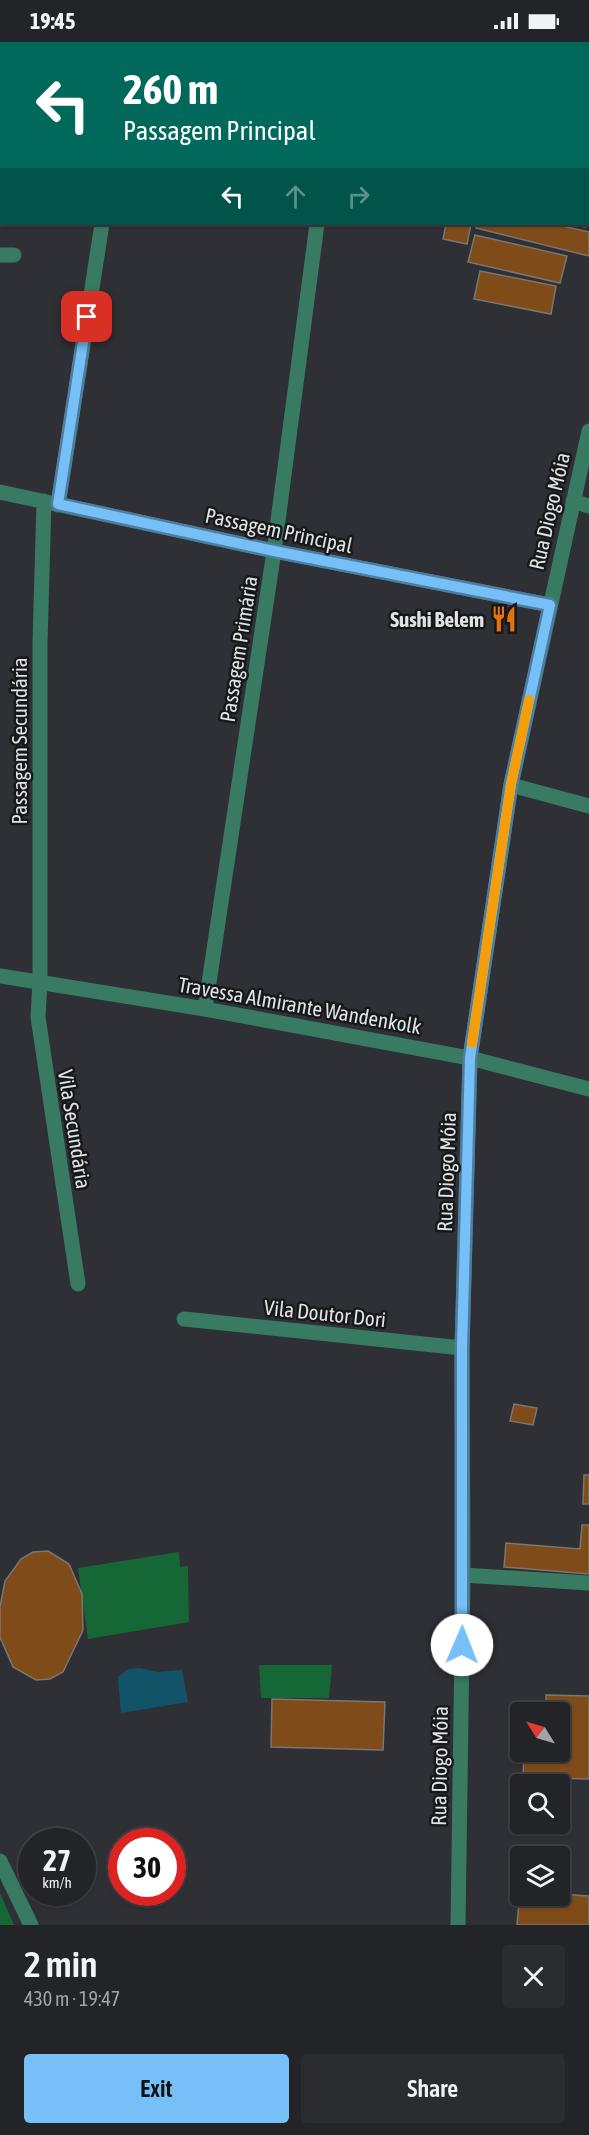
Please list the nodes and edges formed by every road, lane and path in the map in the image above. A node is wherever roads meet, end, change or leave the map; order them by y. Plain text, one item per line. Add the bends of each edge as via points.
1 (102, 225) edge
2 (317, 225) edge
3 (589, 431) edge
4 (0, 492) edge
5 (573, 501) junction
6 (51, 503) junction
7 (589, 506) edge
8 (274, 551) junction
9 (550, 605) junction
10 (511, 784) junction
11 (589, 806) edge
12 (0, 976) edge
13 (40, 981) junction
14 (205, 1009) junction
15 (470, 1058) junction
16 (589, 1089) edge
17 (78, 1284) dead end
18 (184, 1319) dead end
19 (462, 1348) junction
20 (463, 1575) junction
21 (589, 1583) edge
22 (0, 1861) edge
23 (31, 1925) edge
24 (459, 1925) edge

1 - 6 street, Passagem Secundária
2 - 8 street, Passagem Primária
3 - 5 street, Rua Diogo Móia
4 - 6 street, Passagem Principal
5 - 7 street
5 - 9 street, Rua Diogo Móia
6 - 8 street, Passagem Principal
6 - 13 street, Passagem Secundária via 40,643
8 - 9 street, Passagem Principal
8 - 14 street, Passagem Primária
9 - 10 street, Rua Diogo Móia
10 - 11 street
10 - 15 street, Rua Diogo Móia
12 - 13 street, Travessa Almirante Wandenkolk
13 - 14 street, Travessa Almirante Wandenkolk
13 - 17 street, Vila Secundária via 41,1047
14 - 15 street, Travessa Almirante Wandenkolk
15 - 16 street, Travessa Almirante Wandenkolk
15 - 19 street, Rua Diogo Móia
18 - 19 street, Vila Doutor Dori
19 - 20 street, Rua Diogo Móia
20 - 21 street
20 - 24 street, Rua Diogo Móia
22 - 23 street

